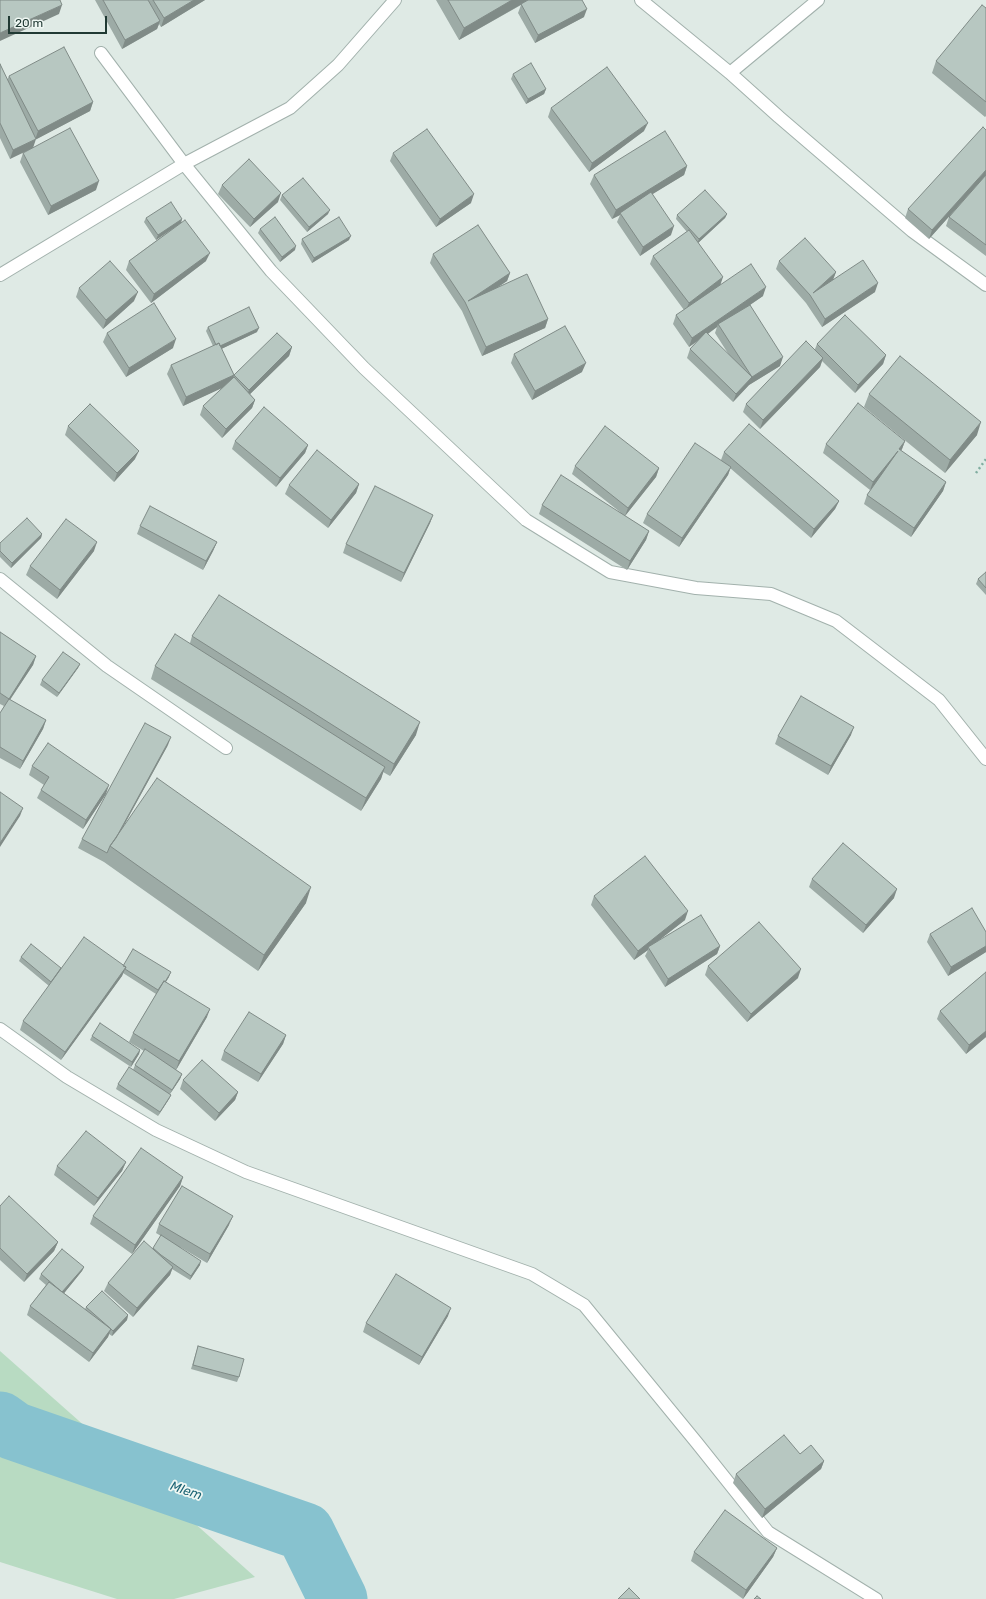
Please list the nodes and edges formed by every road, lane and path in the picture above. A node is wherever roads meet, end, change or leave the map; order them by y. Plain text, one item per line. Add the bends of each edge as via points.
1 (395, 0) edge
2 (641, 0) edge
3 (818, 0) edge
4 (101, 53) dead end
5 (730, 73) junction
6 (184, 164) junction
7 (0, 275) edge
8 (986, 285) edge
9 (986, 459) edge
10 (976, 473) dead end
11 (0, 579) edge
12 (226, 748) dead end
13 (986, 759) edge
14 (0, 1029) edge
15 (876, 1599) edge

1 - 6 street via 338,65 290,108
2 - 5 street
3 - 5 street
4 - 6 street
5 - 8 street via 912,231
6 - 7 street
6 - 13 street via 272,271 364,368 526,520 610,572 696,588 771,594 836,621 939,700
9 - 10 path
11 - 12 street via 107,666
14 - 15 street via 68,1077 156,1130 246,1172 532,1274 584,1305 768,1532

